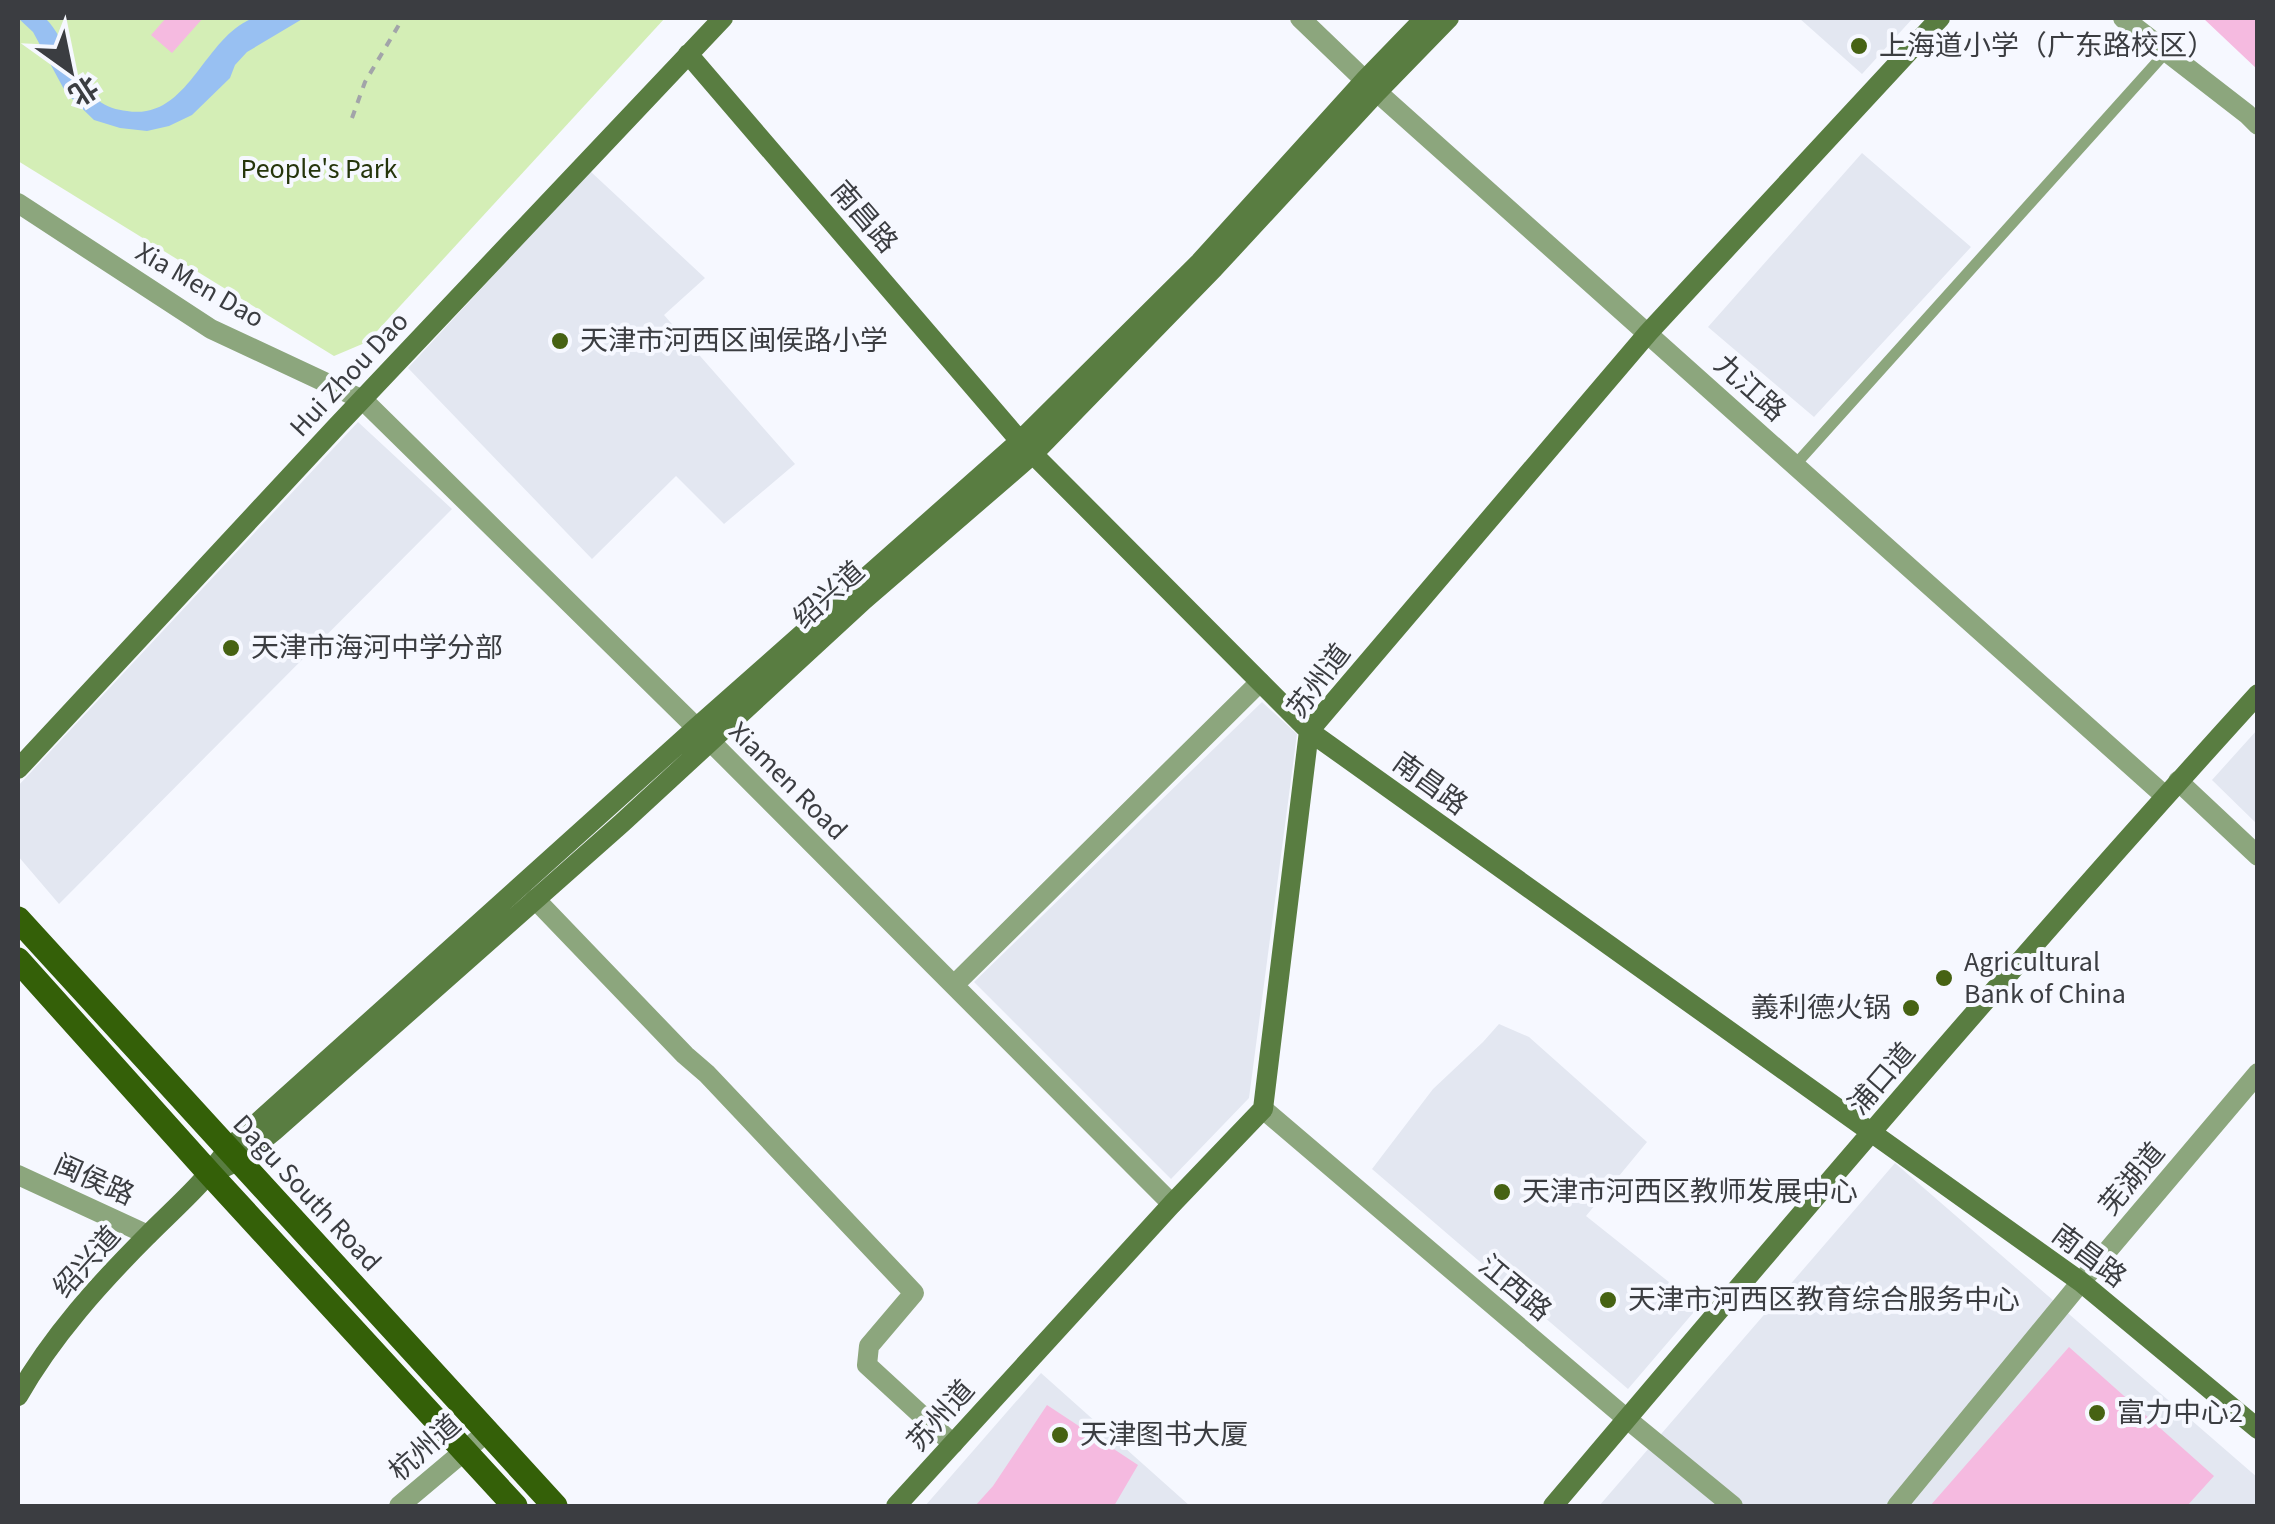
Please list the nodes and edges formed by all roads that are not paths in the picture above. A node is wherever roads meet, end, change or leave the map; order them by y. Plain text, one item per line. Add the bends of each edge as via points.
1 (723, 18) edge
2 (1300, 18) edge
3 (1424, 18) edge
4 (1449, 18) edge
5 (1940, 18) edge
6 (2123, 18) edge
7 (2166, 52) junction
8 (688, 54) junction
9 (1371, 86) junction
10 (2258, 125) edge
11 (18, 203) edge
12 (1648, 334) junction
13 (363, 400) junction
14 (1026, 447) junction
15 (1794, 465) junction
16 (1260, 682) junction
17 (2258, 694) edge
18 (1308, 731) junction
19 (703, 734) junction
20 (18, 769) edge
21 (2171, 789) junction
22 (2258, 856) edge
23 (535, 900) junction
24 (18, 919) edge
25 (18, 960) edge
26 (954, 986) junction
27 (2258, 1073) edge
28 (1263, 1109) junction
29 (1872, 1132) junction
30 (232, 1156) junction
31 (210, 1174) junction
32 (18, 1175) edge
33 (1172, 1204) junction
34 (148, 1234) junction
35 (2081, 1282) junction
36 (18, 1396) edge
37 (1627, 1419) junction
38 (2258, 1428) edge
39 (487, 1432) junction
40 (953, 1444) junction
41 (464, 1450) junction
42 (399, 1506) edge
43 (515, 1506) edge
44 (555, 1506) edge
45 (896, 1506) edge
46 (1553, 1506) edge
47 (1734, 1506) edge
48 (1897, 1506) edge

1 - 8 street, Hui Zhou Dao
2 - 9 street, 九江路
3 - 9 street, 绍兴道
4 - 9 street, 绍兴道
5 - 12 street, 苏州道
6 - 7 street
7 - 10 street
7 - 15 lane
8 - 13 street, Hui Zhou Dao
8 - 14 street, 南昌路
9 - 12 street, 九江路
9 - 14 street, 绍兴道 via 1214,268
11 - 13 street, Xia Men Dao via 211,329
12 - 15 street, 九江路
12 - 18 street, 苏州道
13 - 19 street, Xiamen Road
13 - 20 street, Hui Zhou Dao
14 - 16 street, 南昌路
14 - 19 street, 绍兴道 via 864,600
15 - 21 street, 九江路
16 - 18 street, 南昌路
16 - 26 street
17 - 21 street, 浦口道
18 - 28 street, 苏州道
18 - 29 street, 南昌路
19 - 23 street, 绍兴道
19 - 26 street, Xiamen Road
19 - 30 street, 绍兴道
21 - 22 street, 九江路
21 - 29 street, 浦口道
23 - 30 street, 绍兴道
23 - 40 street via 914,1293 869,1346 868,1364
24 - 30 main road, Dagu South Road
25 - 31 main road, Dagu South Road
26 - 33 street, Xiamen Road
27 - 35 street, 芜湖道
28 - 33 street, 苏州道
28 - 37 street, 江西路
29 - 35 street, 南昌路
29 - 37 street, 浦口道
30 - 31 street, 绍兴道
30 - 39 main road, Dagu South Road
31 - 34 street, 绍兴道
31 - 41 main road, Dagu South Road
32 - 34 street, 闽侯路
33 - 40 street, 苏州道
34 - 36 street, 绍兴道 via 62,1331
35 - 38 street, 南昌路
35 - 48 street, 芜湖道
37 - 46 street, 浦口道
37 - 47 street, 江西路
39 - 41 street, 杭州道
39 - 44 main road, Dagu South Road
40 - 45 street, 苏州道
41 - 42 street, 杭州道
41 - 43 main road, Dagu South Road

